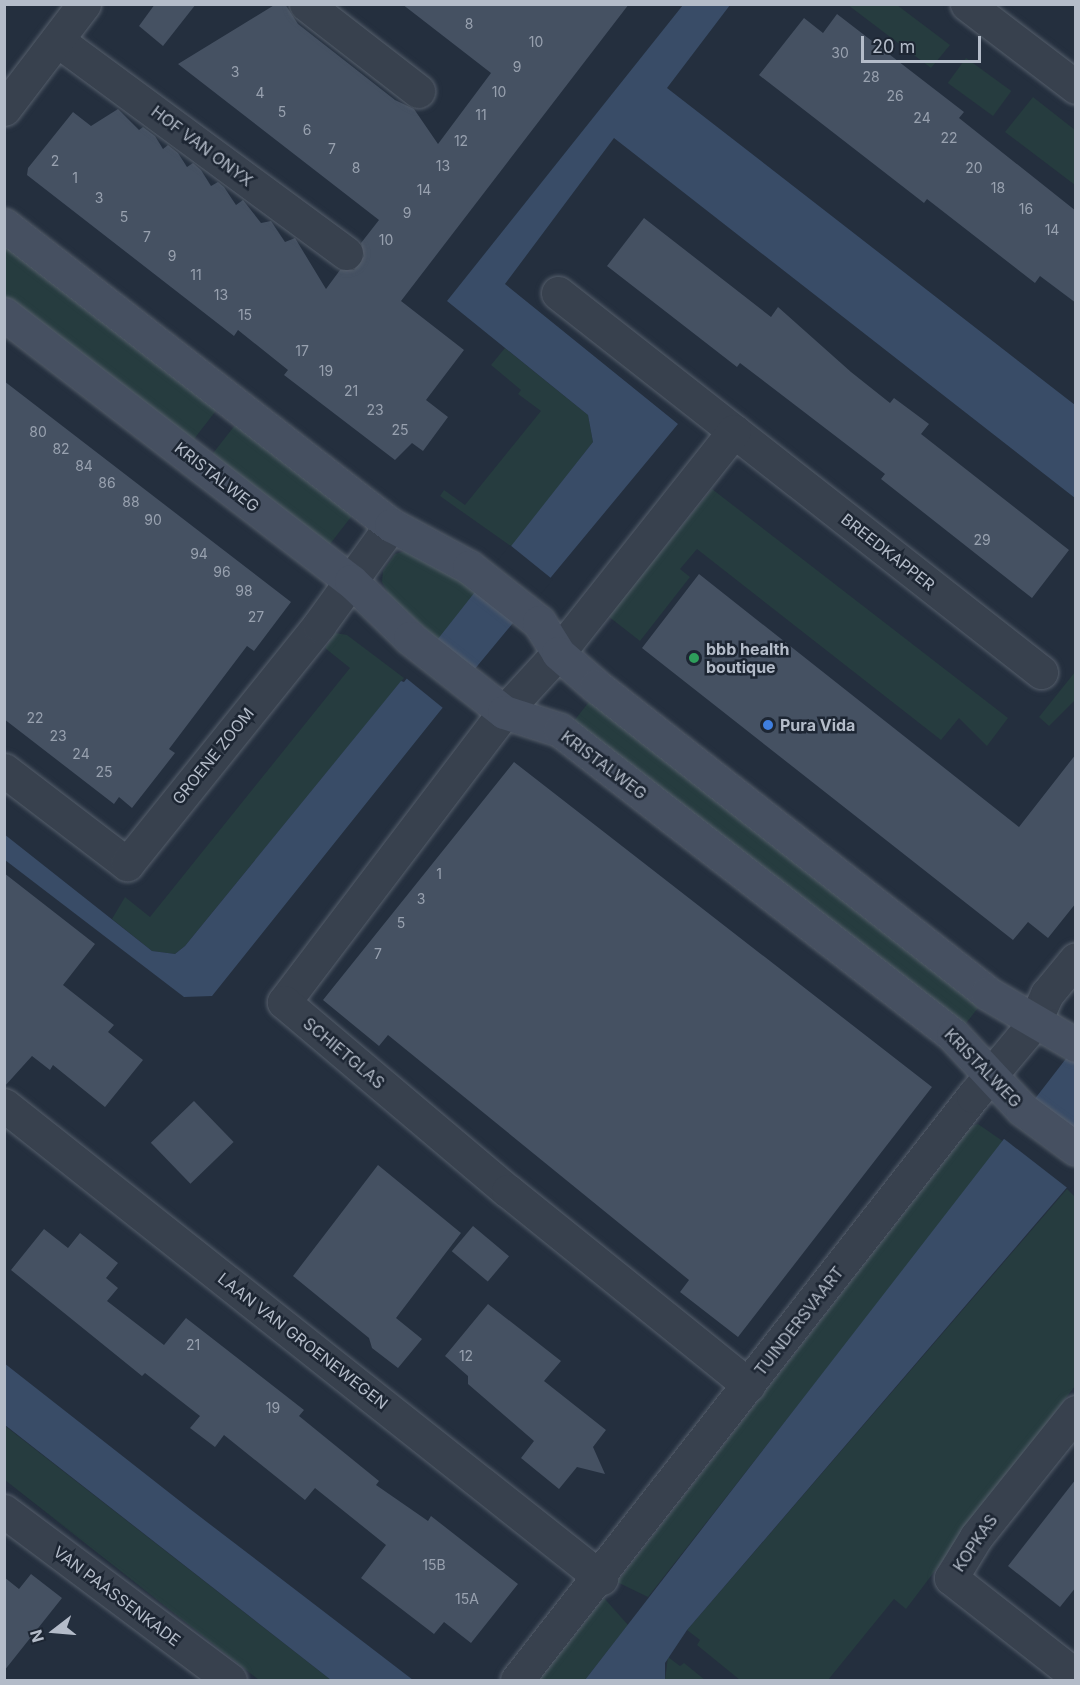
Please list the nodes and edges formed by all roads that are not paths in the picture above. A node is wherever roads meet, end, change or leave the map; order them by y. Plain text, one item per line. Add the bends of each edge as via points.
1 (84, 4) edge
2 (306, 4) edge
3 (967, 4) edge
4 (57, 40) junction
5 (1076, 87) edge
6 (418, 91) dead end
7 (4, 109) edge
8 (4, 225) edge
9 (346, 253) dead end
10 (558, 293) dead end
11 (4, 314) edge
12 (734, 431) junction
13 (391, 525) junction
14 (351, 582) junction
15 (558, 653) junction
16 (1041, 672) dead end
17 (494, 704) junction
18 (4, 770) edge
19 (1076, 959) edge
20 (1034, 1023) junction
21 (1074, 1044) edge
22 (991, 1076) junction
23 (4, 1105) edge
24 (1076, 1149) edge
25 (748, 1385) junction
26 (1076, 1412) edge
27 (4, 1511) edge
28 (601, 1578) junction
29 (1076, 1676) edge
30 (230, 1680) edge
31 (517, 1680) edge

1 - 4 street
2 - 6 street
3 - 5 street
4 - 7 street
4 - 9 street, HOF VAN ONYX
8 - 13 street
10 - 12 street, BREEDKAPPER
11 - 14 street, KRISTALWEG
12 - 15 street
12 - 16 street, BREEDKAPPER
13 - 14 street, GROENE ZOOM
13 - 15 street via 469,567 539,622
14 - 17 street, KRISTALWEG via 410,638
14 - 18 street, GROENE ZOOM via 127,864
15 - 17 street, SCHIETGLAS
15 - 20 street via 978,986
17 - 22 street, KRISTALWEG via 560,730 953,1035
17 - 25 street, SCHIETGLAS via 284,1002 508,1191
19 - 20 street, TUINDERSVAART via 1047,994
20 - 21 street
20 - 22 street, TUINDERSVAART
22 - 24 street, KRISTALWEG via 1022,1109
22 - 25 street, TUINDERSVAART
23 - 28 street, LAAN VAN GROENEWEGEN
25 - 28 street, TUINDERSVAART
26 - 29 street, KOPKAS via 976,1537 951,1578
27 - 30 street, VAN PAASSENKADE
28 - 31 street, TUINDERSVAART

